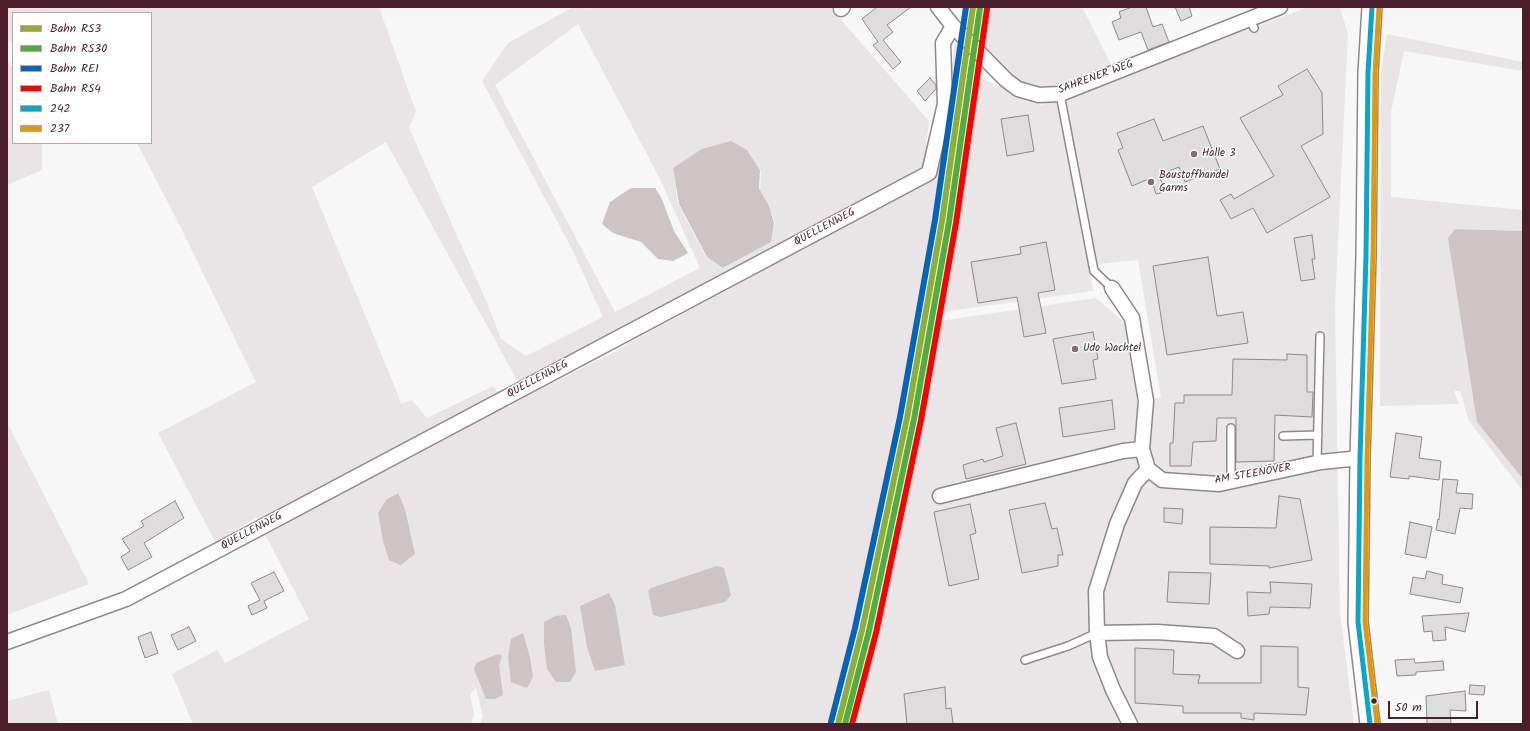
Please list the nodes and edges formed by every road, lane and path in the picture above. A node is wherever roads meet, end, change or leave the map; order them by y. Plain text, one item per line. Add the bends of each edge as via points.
1 (938, 7) edge
2 (1280, 7) edge
3 (1372, 7) edge
4 (953, 26) junction
5 (1060, 94) junction
6 (1112, 288) joint
7 (1320, 336) dead end
8 (1231, 428) dead end
9 (1318, 435) junction
10 (1283, 436) dead end
11 (1142, 449) junction
12 (1360, 458) junction
13 (1317, 462) junction
14 (1148, 469) junction
15 (1231, 481) junction
16 (940, 496) dead end
17 (1097, 633) junction
18 (7, 642) edge
19 (1237, 651) dead end
20 (1025, 660) dead end
21 (1130, 724) edge
22 (1370, 724) edge

1 - 4 street, SAHRENER WEG
2 - 5 street, SAHRENER WEG via 1252,23
3 - 12 main road via 1368,73
4 - 5 street, SAHRENER WEG via 1018,89 1039,95
4 - 18 street, QUELLENWEG via 943,43 945,104 929,173 126,599
5 - 6 lane via 1094,271
6 - 11 street via 1132,318 1146,401
7 - 9 lane
8 - 15 lane
9 - 10 lane
9 - 13 lane
11 - 14 street
11 - 16 street via 1123,450
12 - 13 street, AM STEENÖVER
12 - 22 main road via 1358,622
13 - 15 street, AM STEENÖVER
14 - 15 street, AM STEENÖVER via 1162,480 1219,484
14 - 17 street via 1135,483 1117,524 1096,591
17 - 19 street via 1157,632 1214,636
17 - 20 lane
17 - 21 street via 1100,657

